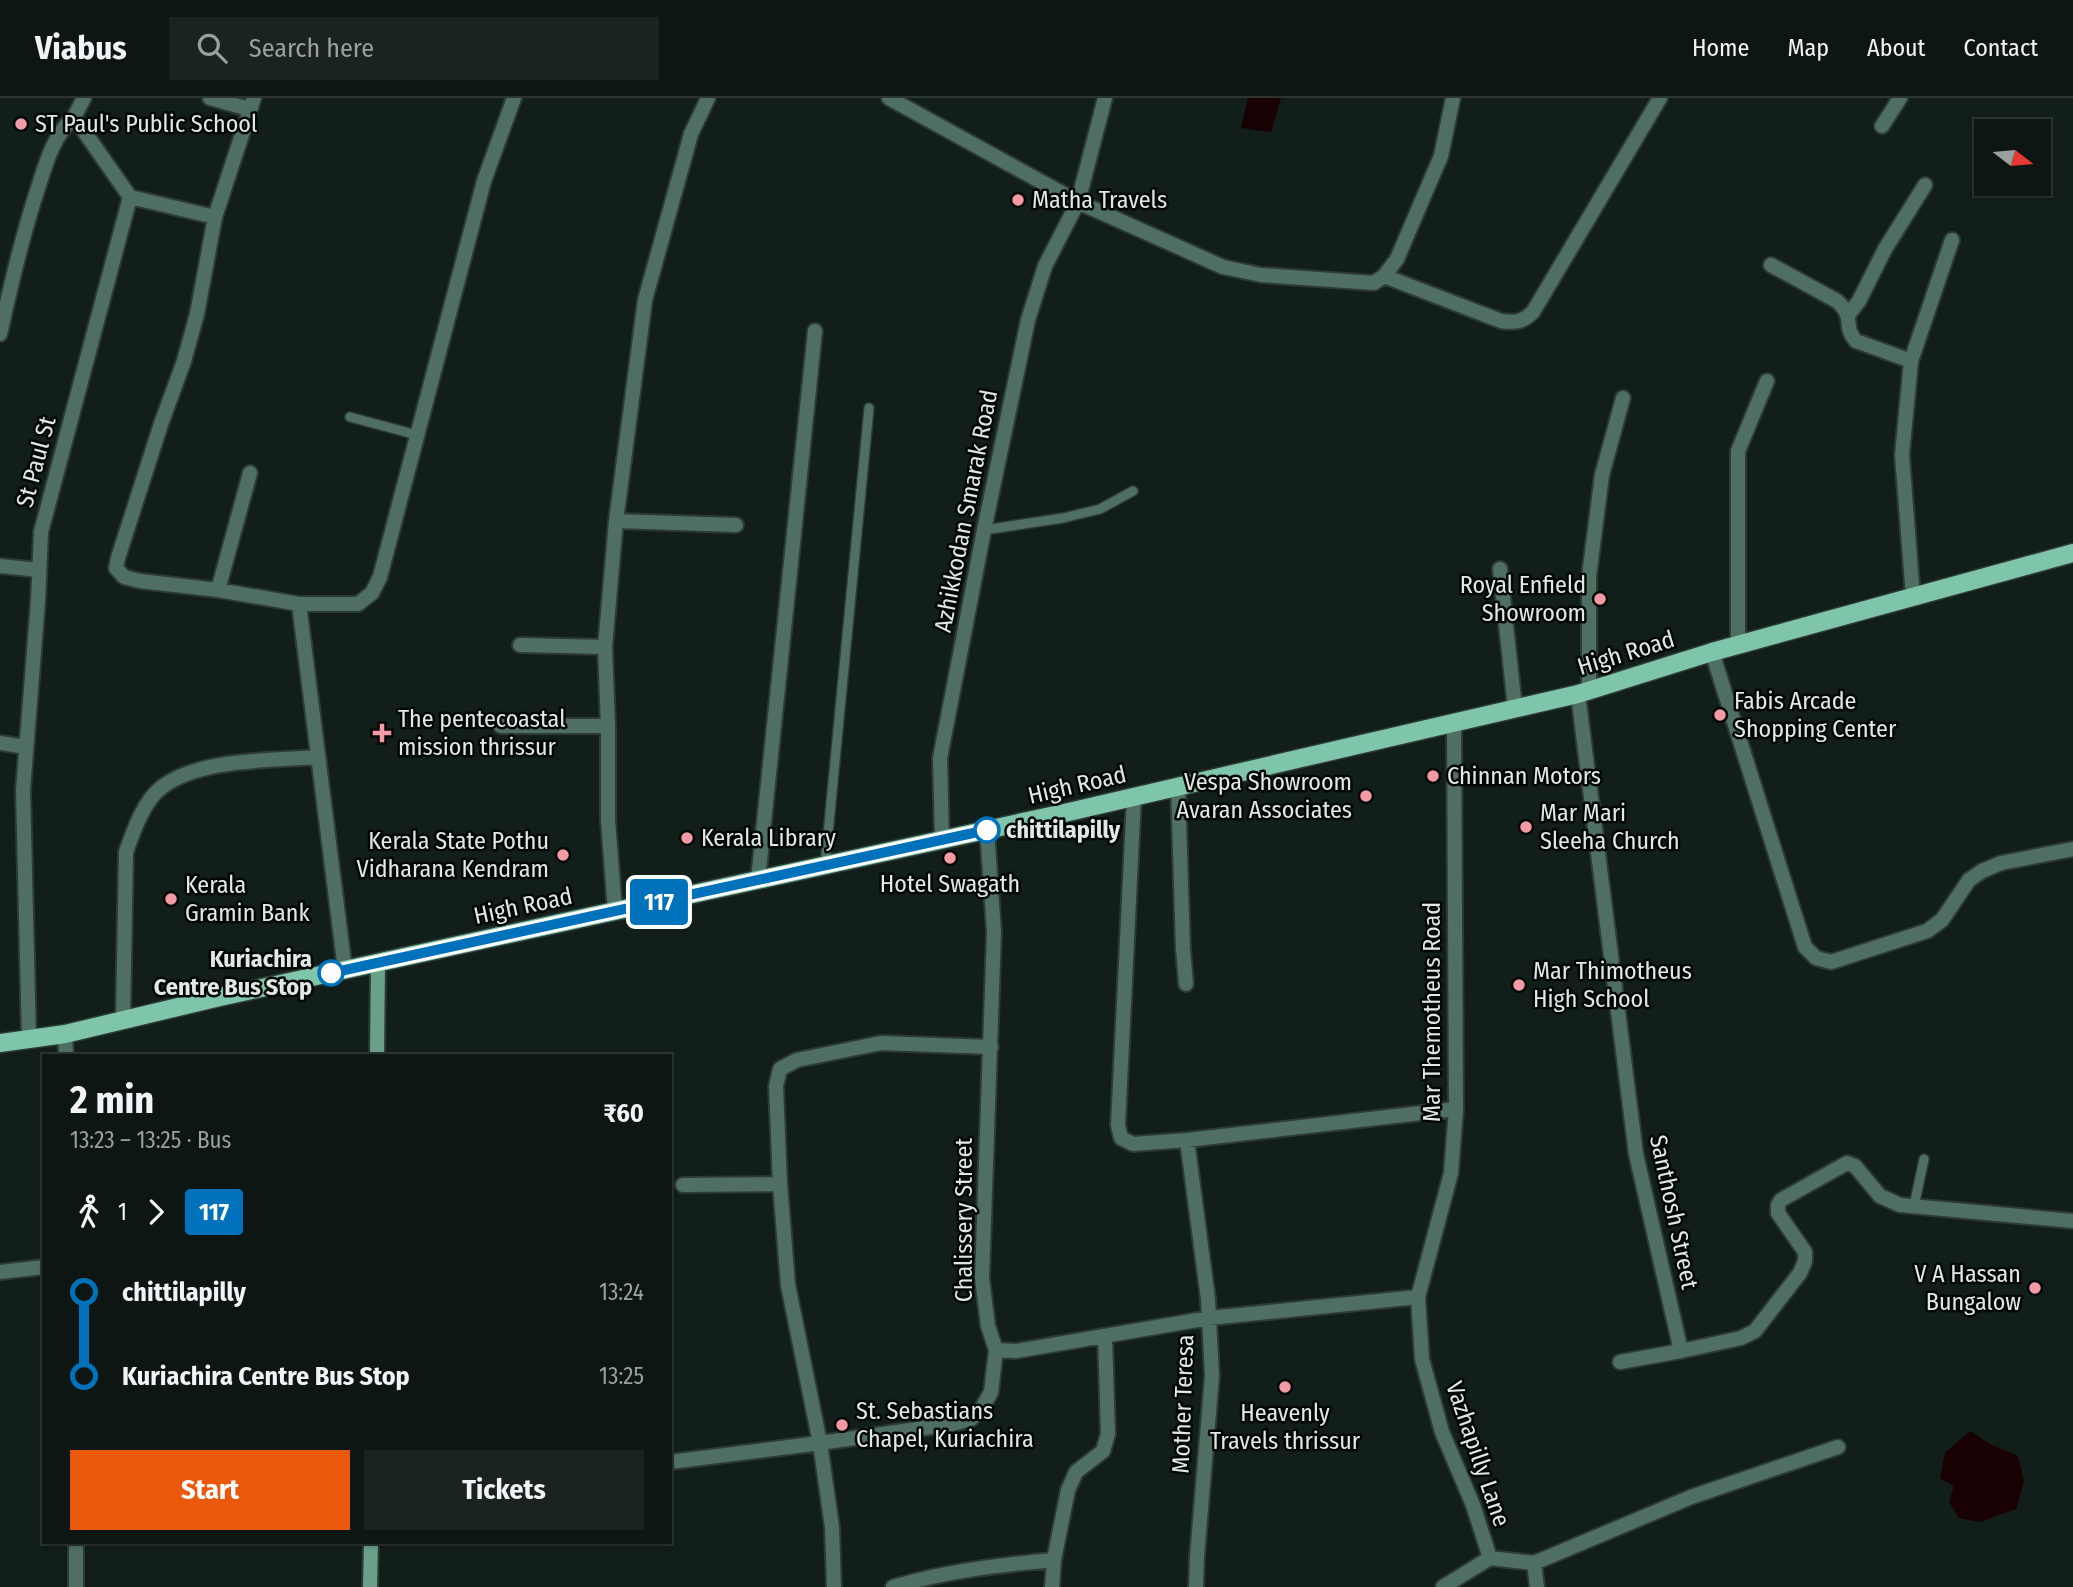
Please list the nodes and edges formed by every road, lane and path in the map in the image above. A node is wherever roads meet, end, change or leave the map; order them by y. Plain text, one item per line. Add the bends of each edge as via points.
1 (84, 98) edge
2 (210, 98) edge
3 (514, 98) edge
4 (708, 98) edge
5 (889, 98) edge
6 (1105, 98) edge
7 (1453, 98) edge
8 (1660, 98) edge
9 (1900, 98) edge
10 (251, 104) edge
11 (74, 117) junction
12 (1882, 126) dead end
13 (1924, 185) dead end
14 (130, 197) junction
15 (1078, 202) junction
16 (215, 217) junction
17 (1952, 240) dead end
18 (1771, 265) dead end
19 (1384, 276) junction
20 (1849, 314) junction
21 (815, 331) dead end
22 (0, 334) edge
23 (1911, 361) junction
24 (1767, 381) dead end
25 (1623, 398) dead end
26 (869, 408) dead end
27 (350, 416) dead end
28 (417, 435) junction
29 (250, 473) dead end
30 (1133, 491) dead end
31 (616, 521) junction
32 (736, 525) dead end
33 (984, 530) junction
34 (2073, 553) edge
35 (0, 566) edge
36 (1500, 569) dead end
37 (39, 570) junction
38 (218, 590) junction
39 (1913, 597) junction
40 (299, 604) junction
41 (520, 645) dead end
42 (1738, 645) junction
43 (604, 647) junction
44 (1712, 652) junction
45 (1584, 692) junction
46 (1515, 708) junction
47 (1454, 723) junction
48 (501, 726) dead end
49 (608, 726) junction
50 (0, 743) edge
51 (26, 747) junction
52 (318, 757) junction
53 (1178, 787) junction
54 (1134, 797) junction
55 (987, 830) junction
56 (942, 840) junction
57 (2073, 849) edge
58 (825, 865) junction
59 (758, 880) junction
60 (615, 911) junction
61 (378, 963) junction
62 (345, 970) junction
63 (1186, 984) dead end
64 (123, 1020) junction
65 (65, 1034) junction
66 (29, 1040) junction
67 (0, 1043) edge
68 (990, 1047) junction
69 (66, 1054) edge
70 (377, 1054) edge
71 (1456, 1109) junction
72 (1187, 1140) junction
73 (1924, 1159) dead end
74 (683, 1185) dead end
75 (780, 1185) junction
76 (1914, 1206) junction
77 (2073, 1222) edge
78 (42, 1267) edge
79 (0, 1272) edge
80 (1418, 1297) junction
81 (1209, 1318) junction
82 (1105, 1336) junction
83 (996, 1350) junction
84 (1681, 1351) junction
85 (1619, 1362) dead end
86 (820, 1443) junction
87 (1838, 1447) dead end
88 (672, 1462) edge
89 (76, 1544) edge
90 (371, 1544) edge
91 (1490, 1558) junction
92 (1054, 1560) junction
93 (1534, 1563) junction
94 (75, 1587) edge
95 (370, 1587) edge
96 (834, 1587) edge
97 (893, 1587) edge
98 (1052, 1587) edge
99 (1196, 1587) edge
100 (1443, 1587) edge
101 (1537, 1587) edge

1 - 11 street
2 - 10 street
3 - 28 street via 484,181
4 - 31 street via 691,134 645,300
5 - 15 street
6 - 15 street, Azhikkodan Smarak Road
7 - 19 street via 1441,156 1397,259
8 - 19 street via 1525,320 1501,321
9 - 12 street
10 - 16 street
11 - 14 street
11 - 22 street via 64,126 46,162 22,236
13 - 20 street
14 - 16 street
14 - 37 street, St Paul St via 41,532
15 - 19 street via 1223,267 1261,275 1374,283
15 - 33 street, Azhikkodan Smarak Road via 1045,266 1028,320
16 - 38 street via 184,361 116,568 124,577 140,581
17 - 23 street
18 - 20 street via 1837,301
20 - 23 street via 1848,326 1856,341
21 - 59 street
23 - 39 street via 1902,455
24 - 42 street via 1738,451
25 - 45 street, Santhosh Street via 1602,475 1589,576
26 - 58 lane
27 - 28 lane
28 - 40 street via 372,593 358,604
29 - 38 street
30 - 33 lane via 1100,509
31 - 32 street
31 - 43 street
33 - 56 street, Azhikkodan Smarak Road via 940,758
34 - 39 main road, High Road
35 - 37 street
36 - 46 street
37 - 51 street, St Paul St
38 - 40 street
39 - 42 main road, High Road
40 - 52 street
41 - 43 street
42 - 44 main road, High Road
43 - 49 street
44 - 45 main road, High Road
44 - 57 street via 1805,947 1816,958 1831,962 1927,930 1942,920 1969,880 1982,871
45 - 46 main road, High Road
45 - 84 street, Santhosh Street via 1636,1154
46 - 47 main road, High Road
47 - 53 main road, High Road
47 - 71 street, Mar Themotheus Road
48 - 49 street
49 - 60 street via 608,820
50 - 51 street
51 - 66 street, St Paul St
52 - 62 street
52 - 64 street via 216,765 161,788 146,807 126,852
53 - 54 main road, High Road
53 - 63 street
54 - 55 main road, High Road
54 - 72 street via 1118,1125 1121,1138 1133,1144
55 - 56 main road, High Road
55 - 68 street, Chalissery Street via 994,932
56 - 58 main road, High Road
58 - 59 main road, High Road
59 - 60 main road, High Road
60 - 61 main road, High Road
61 - 62 main road, High Road
61 - 70 street
62 - 64 main road, High Road
64 - 65 main road, High Road
65 - 66 main road, High Road
65 - 69 street
66 - 67 main road, High Road
68 - 75 street via 881,1043 797,1060 780,1069 776,1086
68 - 83 street, Chalissery Street via 982,1278
71 - 72 street
71 - 80 street, Mar Themotheus Road via 1451,1174
72 - 81 street, Mother Teresa
73 - 76 lane
74 - 75 street
75 - 86 street via 788,1285
76 - 77 street
76 - 84 street via 1880,1196 1855,1166 1847,1163 1781,1200 1778,1213 1805,1252 1800,1273 1755,1331
78 - 79 street
80 - 81 street
80 - 91 street, Vazhapilly Lane via 1422,1359 1441,1432
81 - 82 street
81 - 99 street, Mother Teresa via 1212,1376
82 - 83 street via 1016,1351
82 - 92 street via 1108,1434 1102,1451 1076,1472 1068,1490
83 - 86 street via 991,1392 971,1419
84 - 85 street
86 - 88 street
86 - 96 street via 832,1527
87 - 93 street via 1690,1497
89 - 94 street
90 - 95 street
91 - 93 street, Vazhapilly Lane
91 - 100 street
92 - 97 street via 982,1566
92 - 98 street
93 - 101 street

